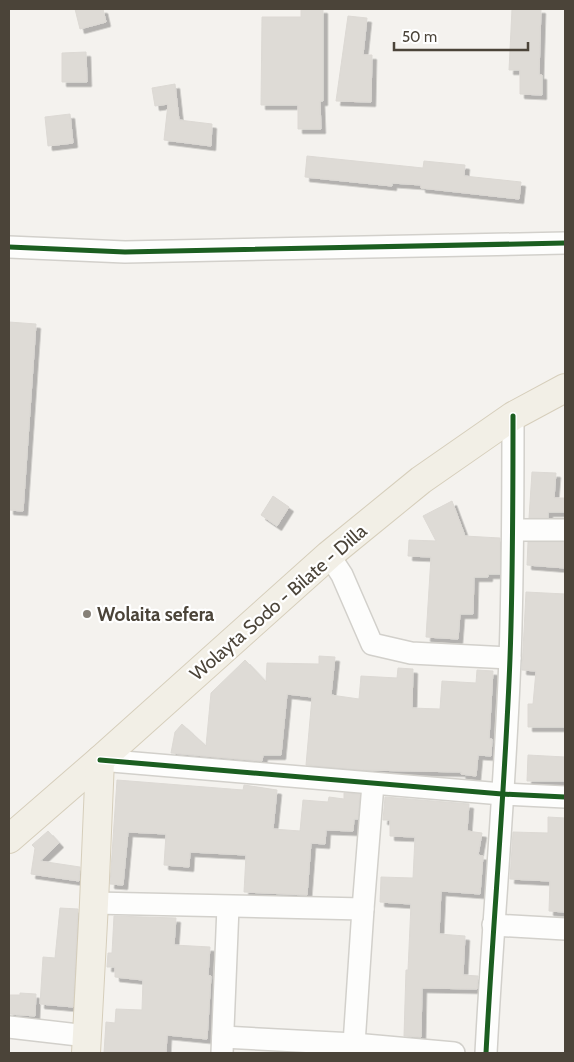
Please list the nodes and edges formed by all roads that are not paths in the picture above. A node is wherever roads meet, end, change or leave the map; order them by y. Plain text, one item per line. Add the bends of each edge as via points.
1 (565, 243) edge
2 (9, 247) edge
3 (565, 388) edge
4 (513, 416) junction
5 (513, 530) junction
6 (565, 530) edge
7 (329, 555) junction
8 (510, 658) junction
9 (100, 760) junction
10 (373, 784) junction
11 (502, 794) junction
12 (565, 797) edge
13 (9, 839) edge
14 (94, 903) junction
15 (228, 907) junction
16 (363, 909) junction
17 (493, 925) junction
18 (565, 929) edge
19 (9, 1027) edge
20 (86, 1044) edge
21 (354, 1044) junction
22 (222, 1045) edge
23 (454, 1053) edge
24 (486, 1053) edge

1 - 2 street via 125,252
3 - 4 main road, Wolayta Sodo - Bilate - Dilla
4 - 5 street
4 - 7 main road, Wolayta Sodo - Bilate - Dilla via 421,480
5 - 6 street
5 - 8 street
7 - 8 street via 342,575 372,644 411,653
7 - 9 main road, Wolayta Sodo - Bilate - Dilla
8 - 11 street
9 - 10 street
9 - 13 main road, Wolayta Sodo - Bilate - Dilla
9 - 14 main road
10 - 11 street
10 - 16 street
11 - 12 street
11 - 17 street
14 - 15 street
14 - 20 main road
15 - 16 street
15 - 22 street
16 - 21 street
17 - 18 street
17 - 24 street
19 - 20 street
21 - 22 street
21 - 23 street

